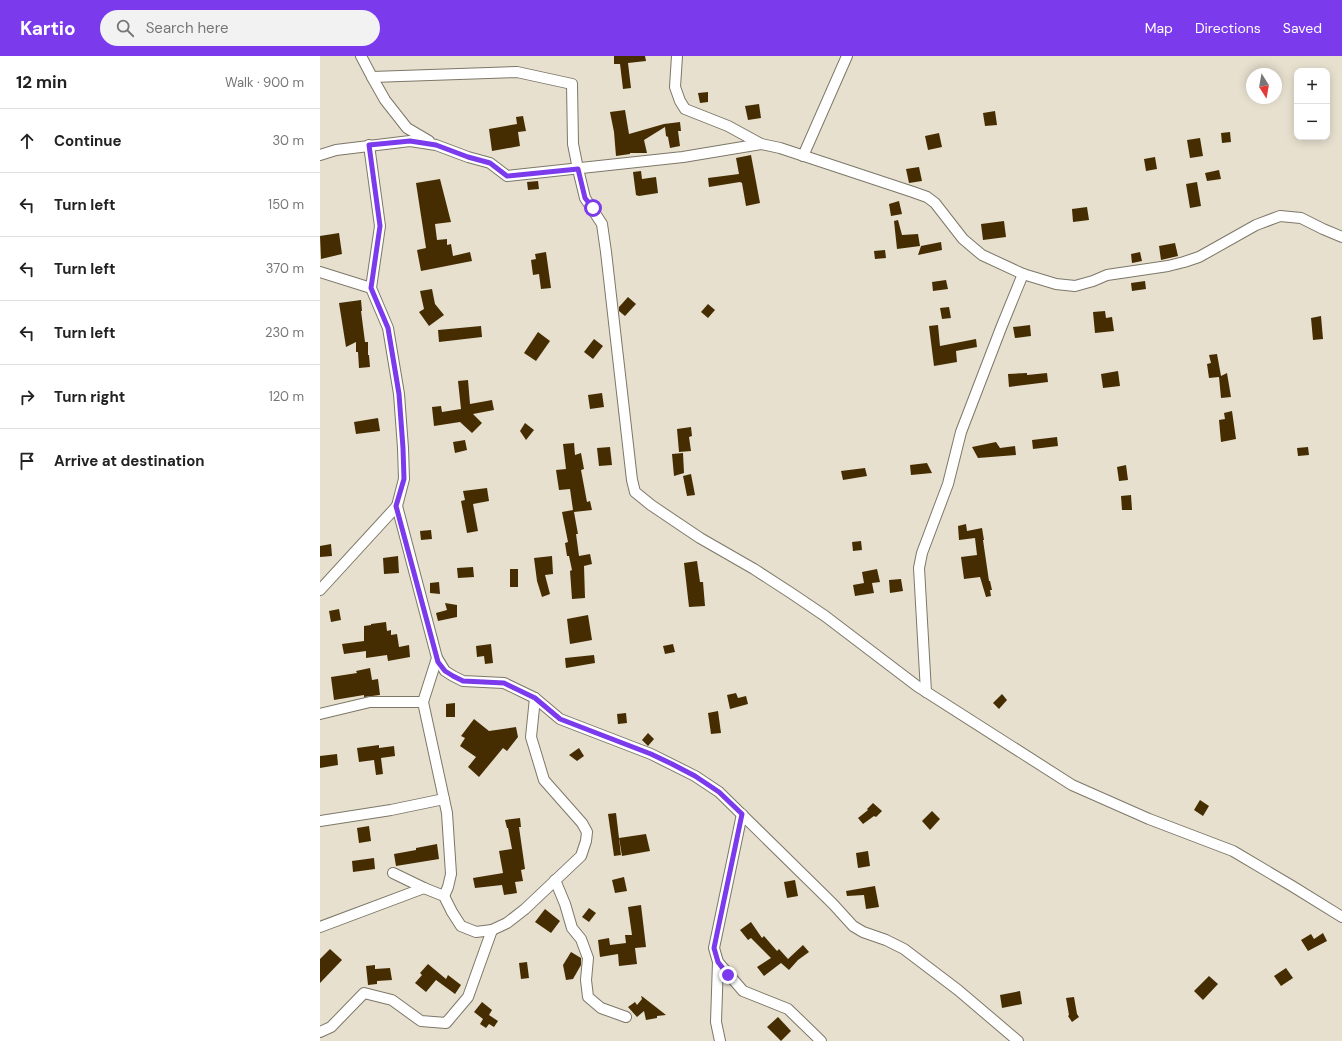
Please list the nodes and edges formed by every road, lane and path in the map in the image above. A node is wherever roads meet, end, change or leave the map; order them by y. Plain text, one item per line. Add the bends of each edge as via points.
1 (362, 56) edge
2 (677, 56) edge
3 (846, 56) edge
4 (372, 77) junction
5 (761, 144) junction
6 (369, 145) junction
7 (436, 145) junction
8 (336, 150) junction
9 (320, 151) edge
10 (320, 155) edge
11 (803, 156) junction
12 (578, 169) junction
13 (1342, 237) edge
14 (320, 272) edge
15 (1023, 274) junction
16 (371, 288) junction
17 (396, 506) junction
18 (320, 590) edge
19 (437, 658) junction
20 (926, 692) junction
21 (535, 698) junction
22 (423, 702) junction
23 (320, 714) edge
24 (444, 799) junction
25 (742, 814) junction
26 (320, 822) edge
27 (394, 874) dead end
28 (556, 880) junction
29 (424, 888) junction
30 (444, 896) junction
31 (1342, 918) edge
32 (320, 927) edge
33 (492, 930) junction
34 (718, 962) junction
35 (626, 1017) dead end
36 (320, 1032) edge
37 (720, 1041) edge
38 (821, 1041) edge
39 (1018, 1041) edge

1 - 4 street
2 - 5 street via 675,87 685,109 728,126
3 - 11 street
4 - 7 street via 385,100 407,128
4 - 12 street via 517,72 572,84 573,144
5 - 11 street
5 - 12 street via 683,157
6 - 7 street via 410,141
6 - 8 street
6 - 16 street via 380,226
7 - 12 street via 490,163 507,176
8 - 9 street
8 - 10 street
11 - 15 street via 927,198 963,239 982,255
12 - 20 street via 585,198 602,224 635,492 700,538 754,569 825,616
13 - 15 street via 1301,218 1280,216 1256,224 1199,257 1168,266 1107,275 1075,286 1056,284
14 - 16 street
15 - 20 street via 961,432 948,484 922,553 919,568
16 - 17 street via 388,328 399,394 404,479
17 - 18 street
17 - 19 street
19 - 21 street via 445,671 463,681 504,683
19 - 22 street
20 - 31 street via 1072,785 1148,819 1233,850
21 - 25 street via 560,719 651,754 695,776 719,792
21 - 28 street via 531,737 544,780 587,832 581,856
22 - 23 street via 370,702
22 - 24 street
24 - 26 street
24 - 30 street via 451,874
25 - 34 street via 714,948
25 - 39 street via 853,926 904,949 958,990
27 - 29 street
28 - 33 street via 525,909 507,923
28 - 35 street via 572,928 581,940 588,958 588,996 601,1008
29 - 30 street
29 - 32 street
30 - 33 street via 461,926 476,932
33 - 36 street via 468,997 446,1023 421,1021 392,1000 364,993 331,1027
34 - 37 street via 716,1022
34 - 38 street via 743,991 788,1009

